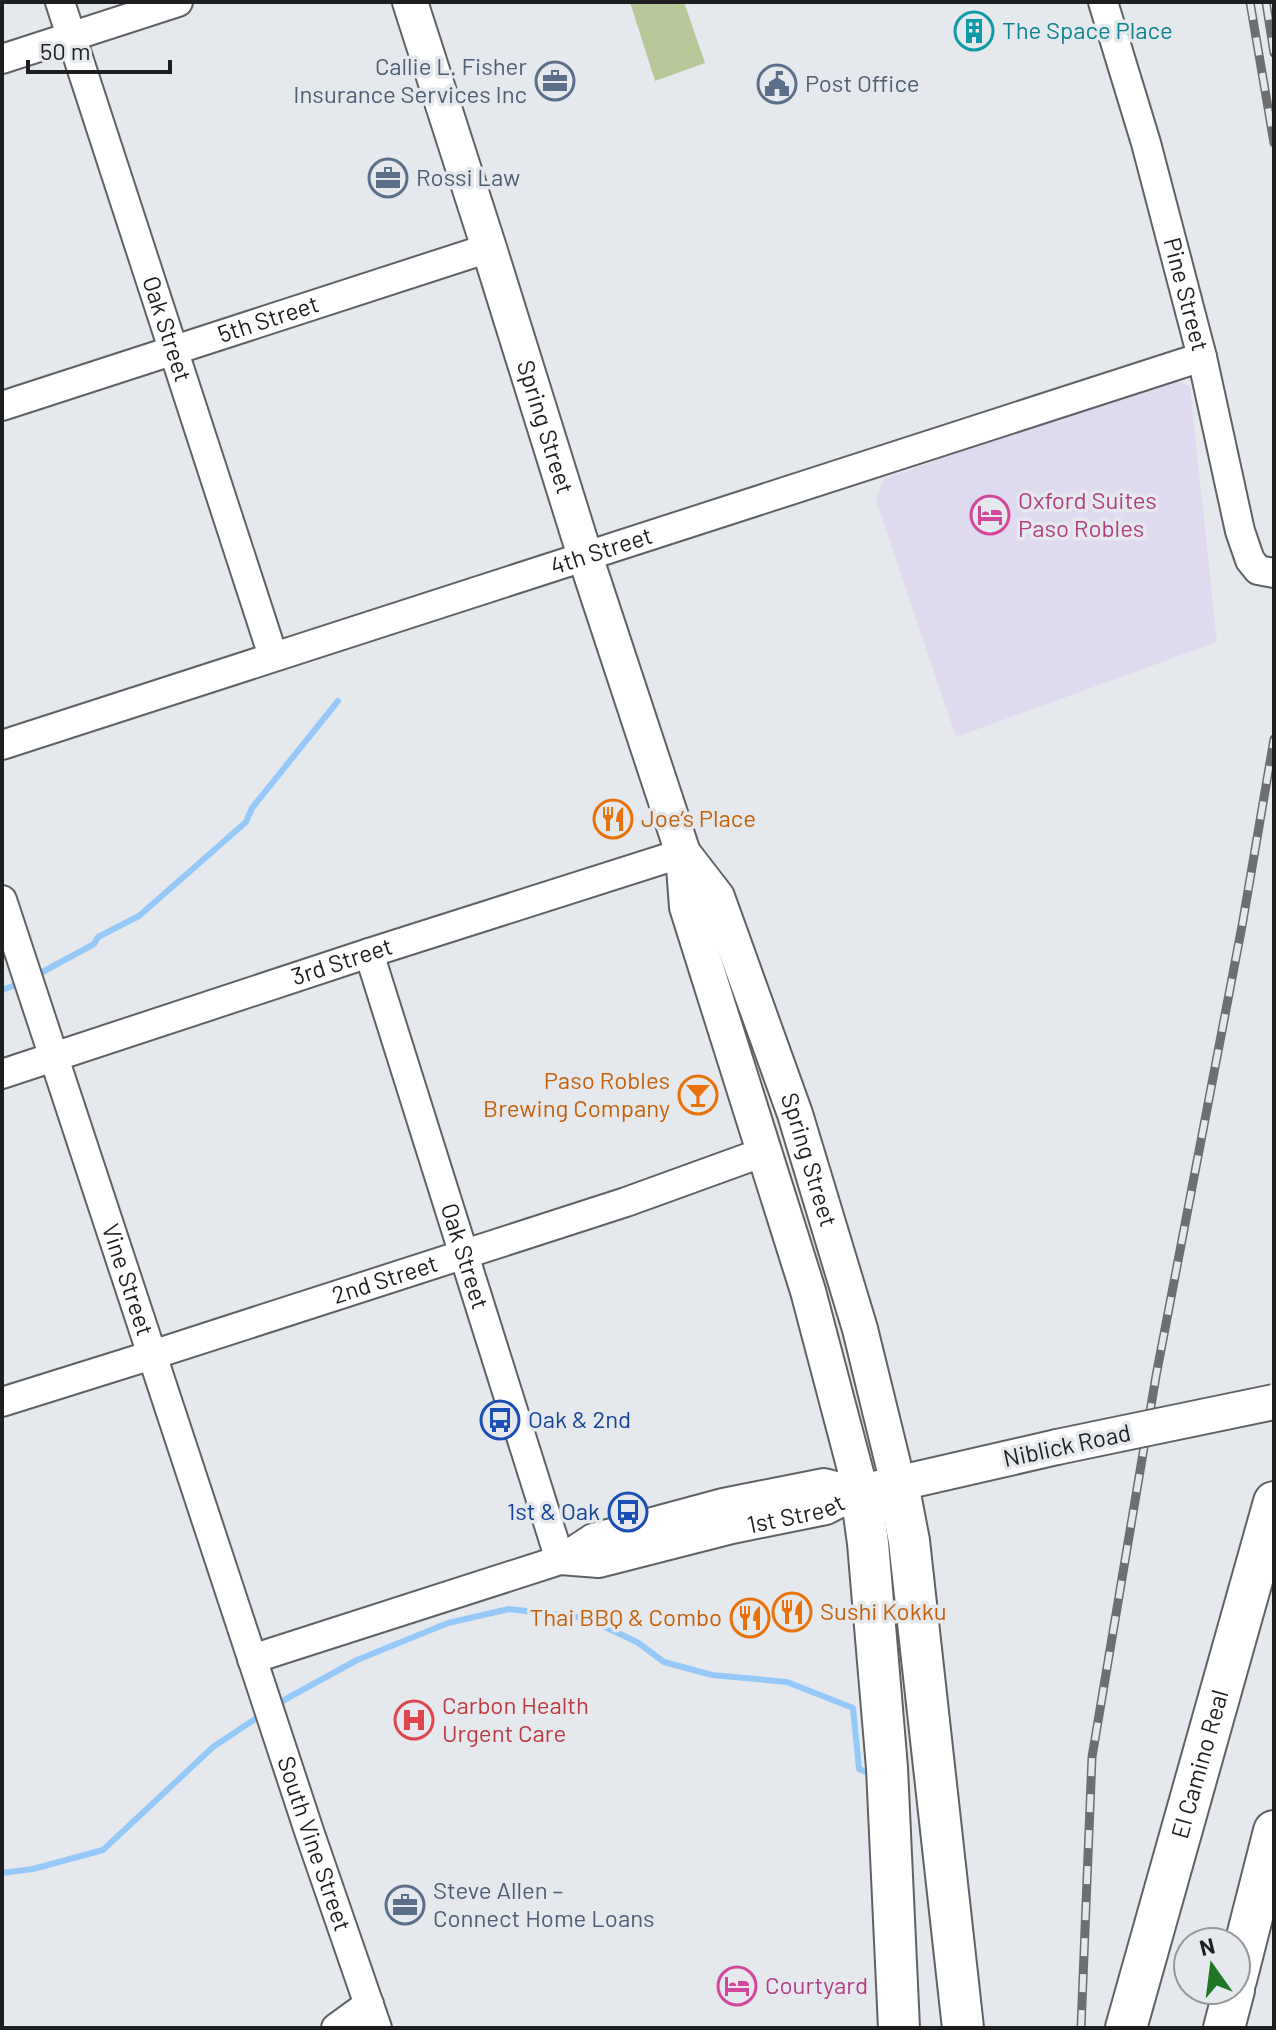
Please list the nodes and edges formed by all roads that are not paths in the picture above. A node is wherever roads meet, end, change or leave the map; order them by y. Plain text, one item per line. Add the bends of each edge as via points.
1 (60, 2) edge
2 (178, 2) edge
3 (410, 2) edge
4 (1103, 2) edge
5 (71, 36) junction
6 (2, 59) edge
7 (489, 248) junction
8 (174, 350) junction
9 (1202, 357) junction
10 (2, 406) edge
11 (585, 556) junction
12 (1274, 573) edge
13 (273, 656) junction
14 (2, 745) edge
15 (683, 853) junction
16 (2, 900) edge
17 (369, 953) junction
18 (54, 1057) junction
19 (2, 1074) edge
20 (764, 1152) junction
21 (464, 1255) junction
22 (152, 1355) junction
23 (2, 1402) edge
24 (1274, 1402) edge
25 (880, 1488) junction
26 (1274, 1502) edge
27 (560, 1560) junction
28 (252, 1659) junction
29 (1274, 1831) edge
30 (1250, 1926) edge
31 (1230, 2006) edge
32 (373, 2016) edge
33 (336, 2028) edge
34 (899, 2028) edge
35 (963, 2028) edge
36 (1126, 2028) edge
37 (1224, 2028) edge

1 - 5 street, Oak Street
2 - 5 street
3 - 7 main road, Spring Street
4 - 9 street, Pine Street
5 - 6 street
5 - 8 street, Oak Street
7 - 8 street, 5th Street
7 - 11 main road, Spring Street
8 - 10 street, 5th Street
8 - 13 street, Oak Street
9 - 11 street, 4th Street
9 - 12 street, Pine Street via 1240,531 1258,570
11 - 13 street, 4th Street
11 - 15 main road, Spring Street
13 - 14 street, 4th Street
15 - 17 street, 3rd Street
15 - 20 main road, Spring Street via 687,907
15 - 25 main road, Spring Street via 717,897 795,1114 860,1329
16 - 18 street, Vine Street
17 - 18 street, 3rd Street
17 - 21 street, Oak Street
18 - 19 street, 3rd Street
18 - 22 street, Vine Street
20 - 21 street, 2nd Street
20 - 25 main road, Spring Street
21 - 22 street, 2nd Street
21 - 27 street, Oak Street
22 - 23 street, 2nd Street
22 - 28 street, Vine Street
24 - 25 main road, Niblick Road, bridge
25 - 27 street, 1st Street via 826,1510 599,1563
25 - 34 highway via 868,1543 887,1768
25 - 35 highway via 909,1541
26 - 36 highway, El Camino Real
27 - 28 street, 1st Street
28 - 32 street, South Vine Street
29 - 30 highway
31 - 37 highway
32 - 33 street

